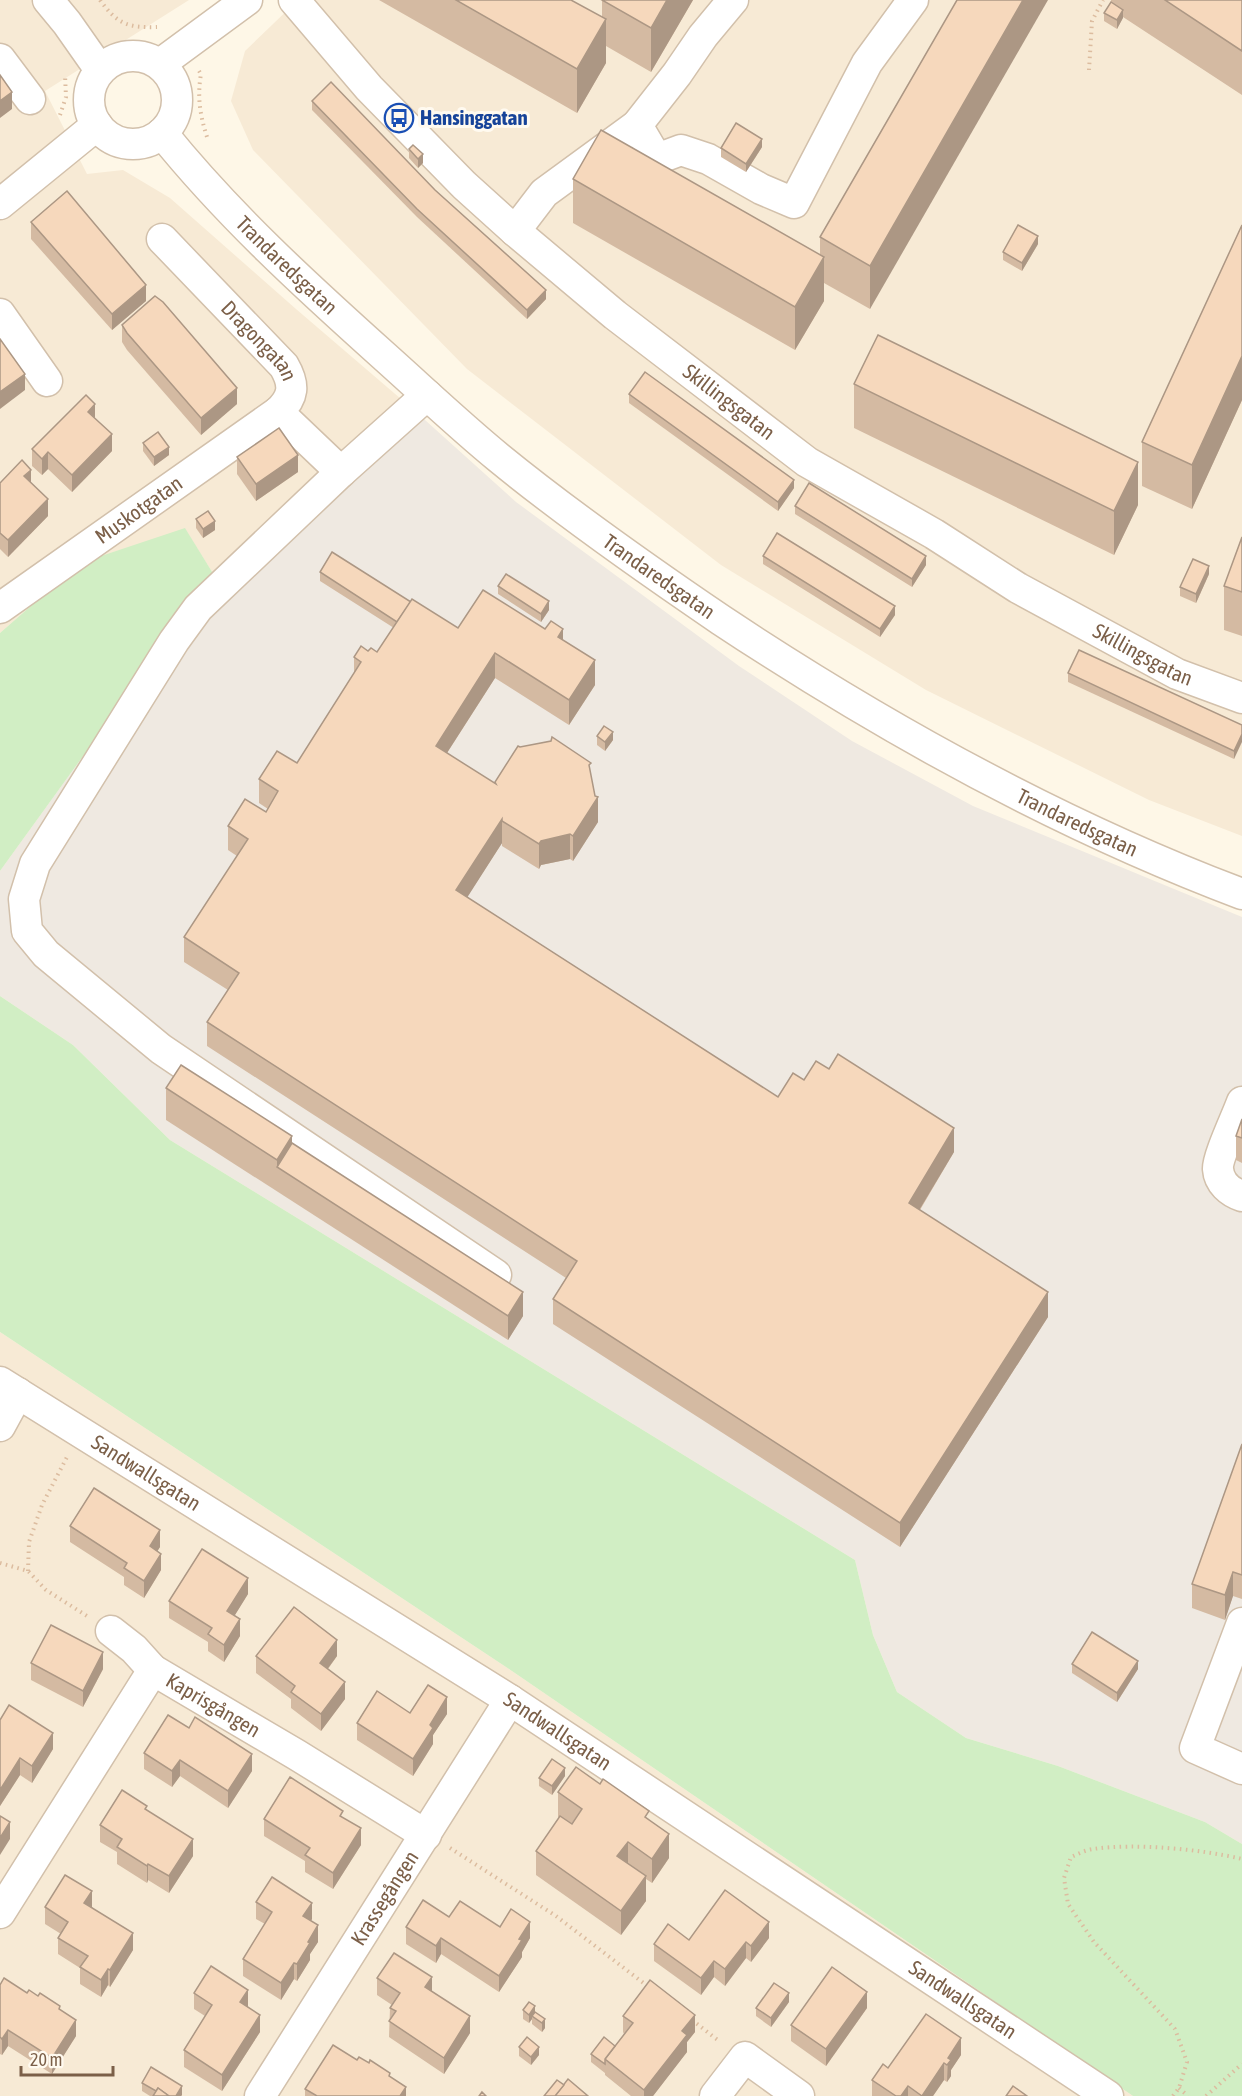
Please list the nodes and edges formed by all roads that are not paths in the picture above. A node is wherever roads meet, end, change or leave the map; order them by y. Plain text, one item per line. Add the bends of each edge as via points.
1 (48, 0) edge
2 (247, 0) edge
3 (294, 0) edge
4 (734, 0) edge
5 (914, 0) edge
6 (170, 57) junction
7 (0, 59) edge
8 (100, 70) junction
9 (30, 99) dead end
10 (97, 125) junction
11 (637, 125) junction
12 (162, 134) junction
13 (0, 204) edge
14 (515, 231) junction
15 (162, 239) dead end
16 (0, 314) edge
17 (47, 381) dead end
18 (427, 395) junction
19 (278, 412) junction
20 (341, 472) junction
21 (0, 608) edge
22 (1242, 698) edge
23 (1242, 894) edge
24 (1242, 1102) edge
25 (1242, 1196) edge
26 (519, 1291) edge
27 (9, 1388) edge
28 (0, 1426) edge
29 (1242, 1623) edge
30 (111, 1631) road end
31 (153, 1670) junction
32 (510, 1700) junction
33 (1242, 1769) edge
34 (426, 1835) junction
35 (0, 1912) edge
36 (260, 2096) edge
37 (715, 2096) edge
38 (799, 2096) edge
39 (1108, 2096) edge

1 - 8 street
2 - 6 street
3 - 14 street, Skillingsgatan via 369,88
4 - 11 street
5 - 11 street via 867,63 794,203 708,159 681,150 657,159
6 - 8 street via 128,55
6 - 12 street via 176,112
7 - 9 street
8 - 10 street via 89,97 90,112
10 - 12 street via 105,134 127,144 152,140
10 - 13 street
11 - 14 street via 544,193
12 - 18 street, Trandaredsgatan via 231,211 322,301
14 - 22 street, Skillingsgatan via 615,315 807,462 1028,593 1178,674
15 - 19 street, Dragongatan via 284,366 292,391 288,403
16 - 17 street
18 - 20 street
18 - 23 street, Trandaredsgatan via 499,459 648,571 789,665 909,737 993,781 1081,825
19 - 20 street, Dragongatan
19 - 21 street, Muskotgatan
20 - 26 street via 198,608 174,641 35,864 24,899 27,931 46,954 161,1049
24 - 25 street via 1218,1167 1220,1180
27 - 28 street
27 - 32 street, Sandwallsgatan
29 - 33 street via 1195,1748
30 - 31 street
31 - 34 street, Kaprisgången
31 - 35 street, Kaprisgången
32 - 34 street, Krassegången
32 - 39 street, Sandwallsgatan
34 - 36 street, Krassegången
37 - 38 street via 745,2057

